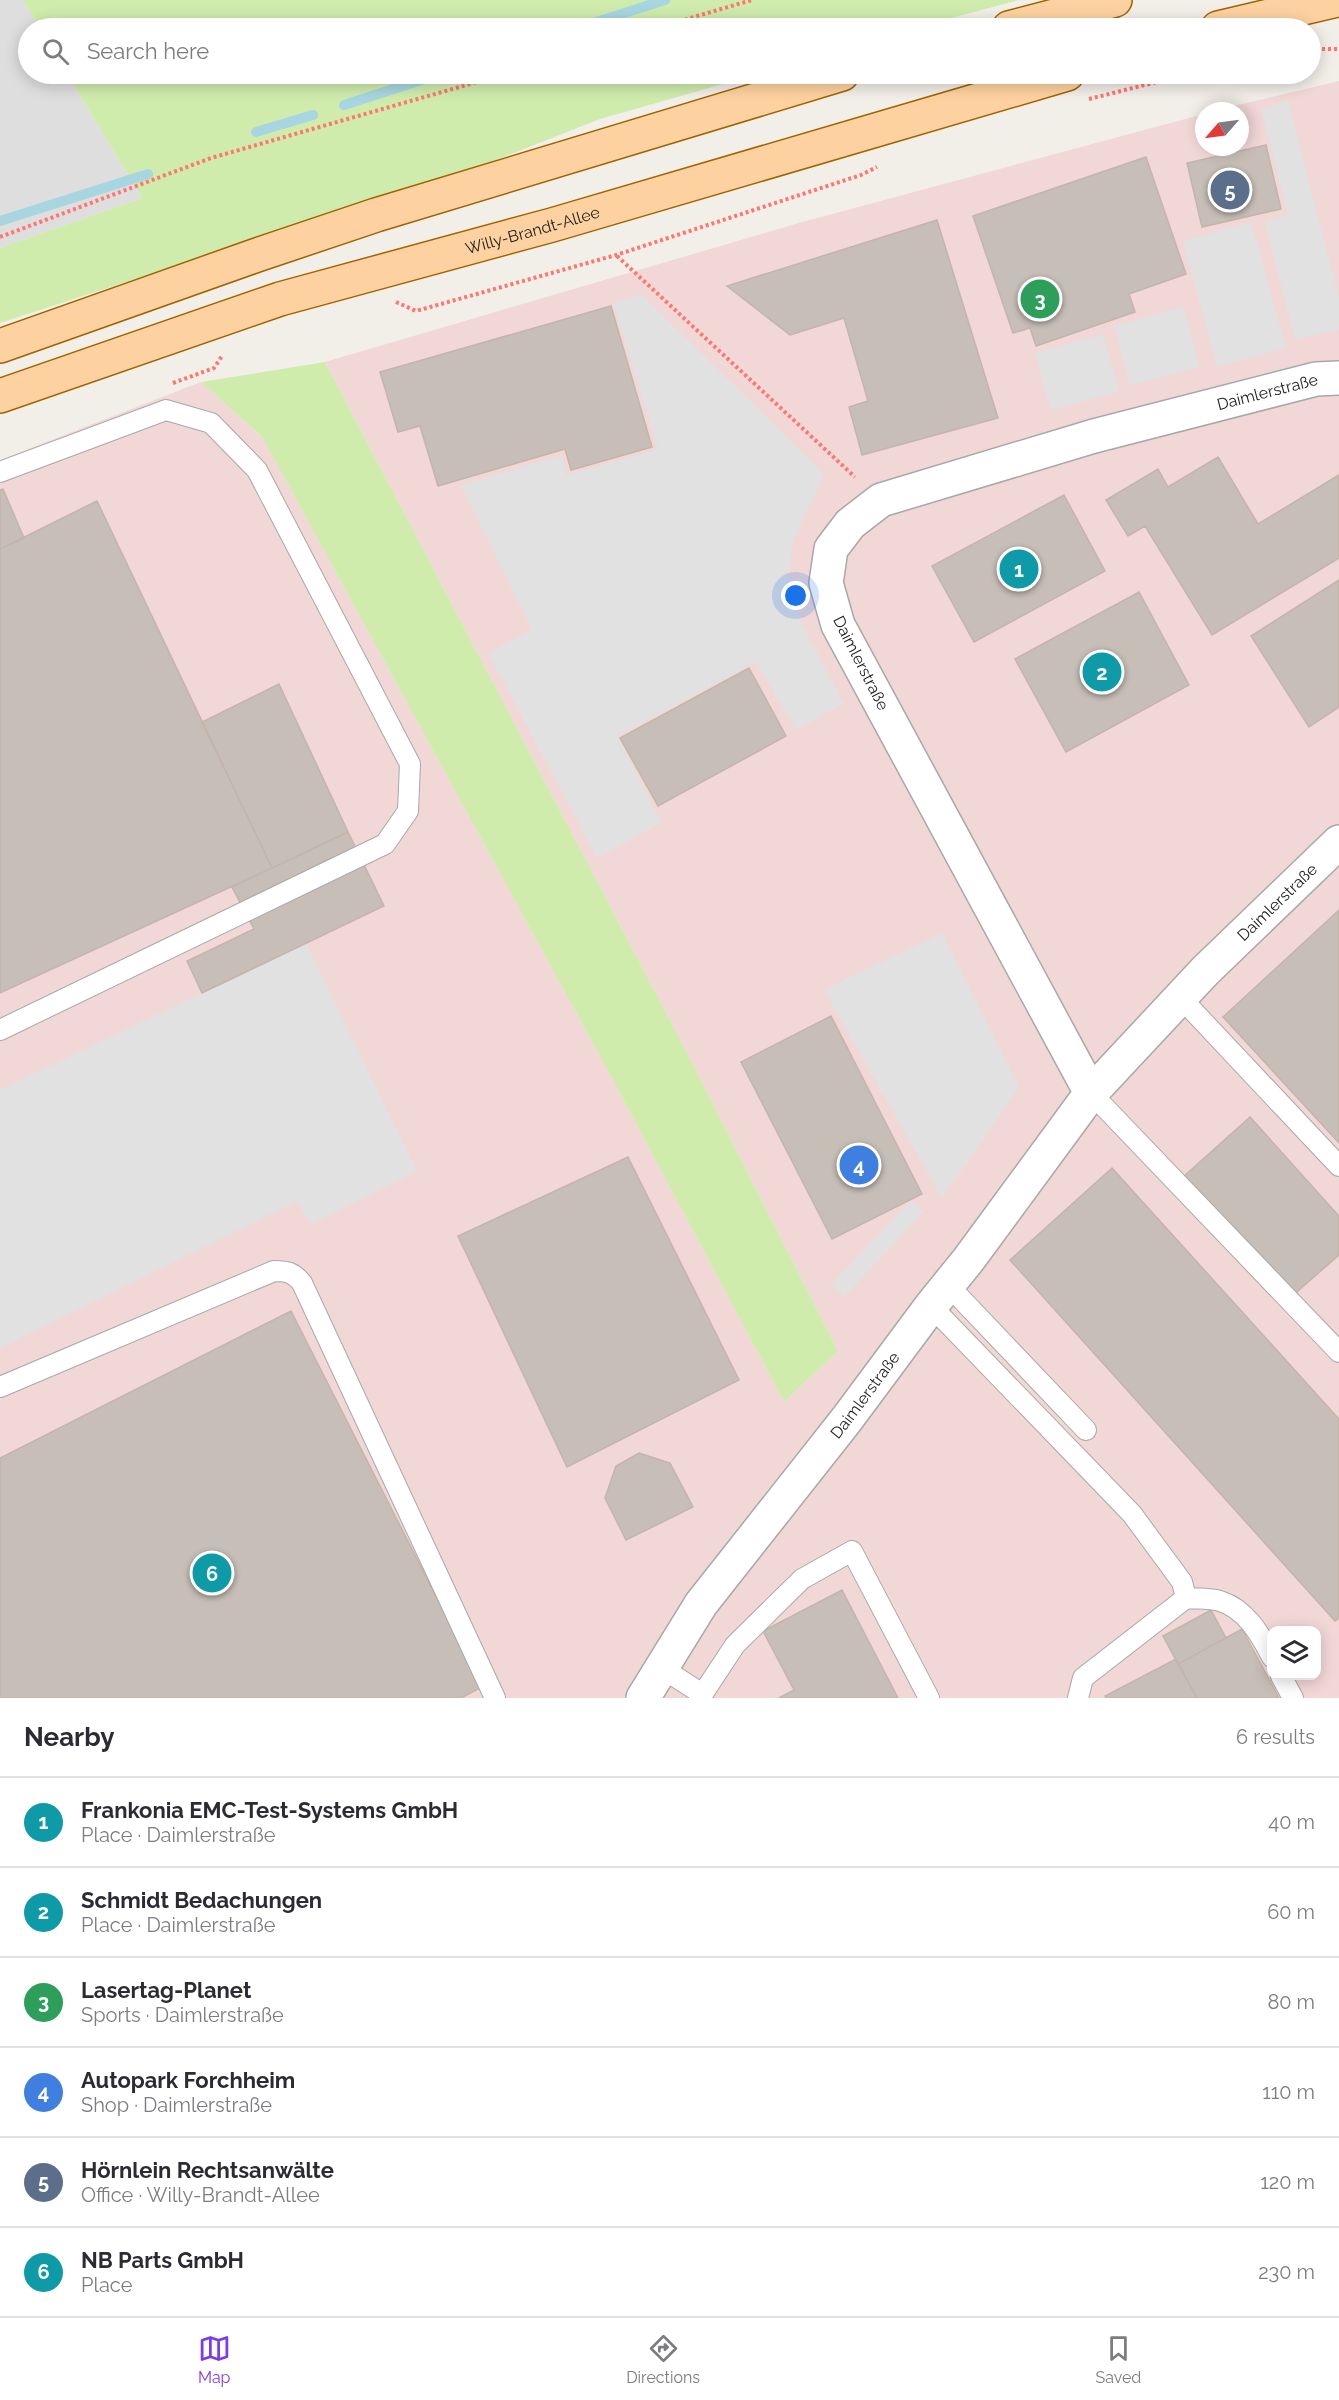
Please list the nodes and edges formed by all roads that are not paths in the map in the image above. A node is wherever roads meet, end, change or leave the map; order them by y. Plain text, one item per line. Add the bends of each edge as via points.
1 (1115, 0) edge
2 (1337, 0) edge
3 (1047, 18) edge
4 (1260, 18) edge
5 (809, 84) edge
6 (1033, 84) edge
7 (0, 346) edge
8 (1339, 378) edge
9 (0, 396) edge
10 (0, 472) edge
11 (1339, 842) edge
12 (1180, 997) junction
13 (0, 1030) edge
14 (1091, 1093) junction
15 (1339, 1166) edge
16 (940, 1295) junction
17 (1339, 1352) edge
18 (0, 1387) edge
19 (1086, 1430) dead end
20 (1186, 1598) junction
21 (1267, 1648) edge
22 (662, 1668) junction
23 (1283, 1680) edge
24 (701, 1696) edge
25 (495, 1698) edge
26 (643, 1698) edge
27 (929, 1698) edge
28 (1078, 1698) edge
29 (1293, 1698) edge

1 - 3 main road
2 - 4 main road
5 - 7 main road via 376,215
6 - 9 main road, Willy-Brandt-Allee via 574,219 280,299
8 - 14 street, Daimlerstraße via 1316,379 1176,413 881,500 850,524 831,549 826,583 838,625
10 - 13 lane via 166,410 211,423 257,471 410,764 408,811 386,844
11 - 12 street, Daimlerstraße
12 - 14 street, Daimlerstraße
12 - 15 lane
14 - 16 street, Daimlerstraße
14 - 17 lane
16 - 19 lane
16 - 20 lane via 1132,1514 1182,1582
16 - 22 street, Daimlerstraße via 701,1604
18 - 25 lane via 274,1271 296,1275
20 - 21 lane via 1221,1601 1244,1616
20 - 28 lane via 1083,1678
22 - 24 lane
22 - 26 street, Daimlerstraße
23 - 29 lane
24 - 27 lane via 735,1646 802,1579 852,1551

